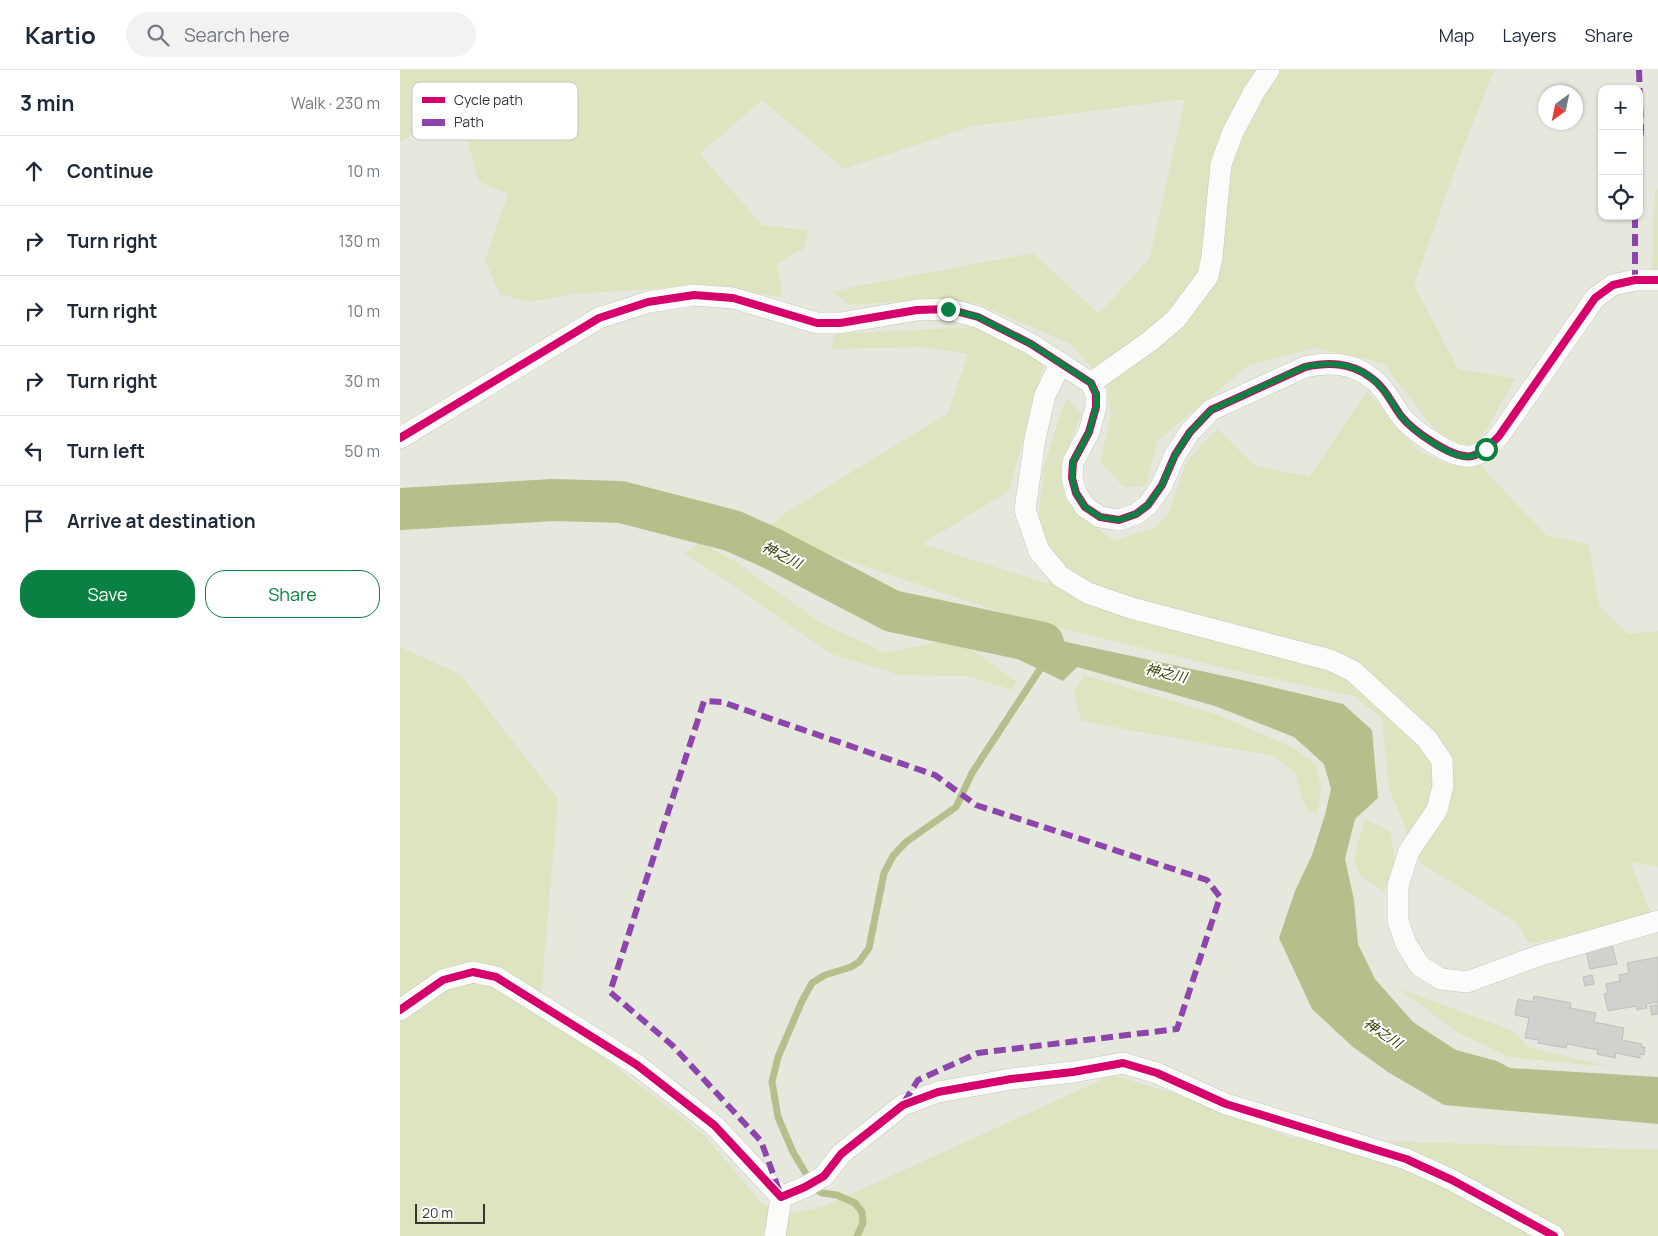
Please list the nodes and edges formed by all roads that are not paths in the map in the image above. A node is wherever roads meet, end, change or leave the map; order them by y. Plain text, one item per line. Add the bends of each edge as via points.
1 (1269, 70) edge
2 (1658, 280) edge
3 (1061, 363) junction
4 (1091, 383) junction
5 (400, 438) edge
6 (1658, 921) edge
7 (400, 1010) edge
8 (781, 1197) junction
9 (775, 1236) edge
10 (1554, 1236) edge

1 - 4 street via 1233,132 1221,164 1208,276 1176,319
2 - 4 street via 1635,280 1613,285 1595,298 1500,436 1486,449 1471,456 1448,452 1416,431 1368,375 1346,365 1319,364 1304,367 1211,410 1190,432 1148,505 1119,520 1100,517 1085,507 1072,478 1073,462 1089,432 1096,407 1096,394
3 - 4 street
3 - 5 street via 978,317 948,309 918,310 840,324 817,323 733,298 694,296 648,302 598,318
3 - 6 street via 1045,395 1025,510 1039,551 1060,576 1088,593 1131,608 1330,660 1352,671 1427,739 1442,761 1443,786 1436,810 1409,851 1398,886 1398,921 1406,944 1420,966 1441,979 1467,982 1538,956
7 - 8 street via 443,980 473,972 496,977 637,1065 714,1125
8 - 9 street
8 - 10 street via 824,1176 841,1154 903,1105 938,1092 1123,1063 1157,1073 1226,1104 1406,1159 1452,1180

